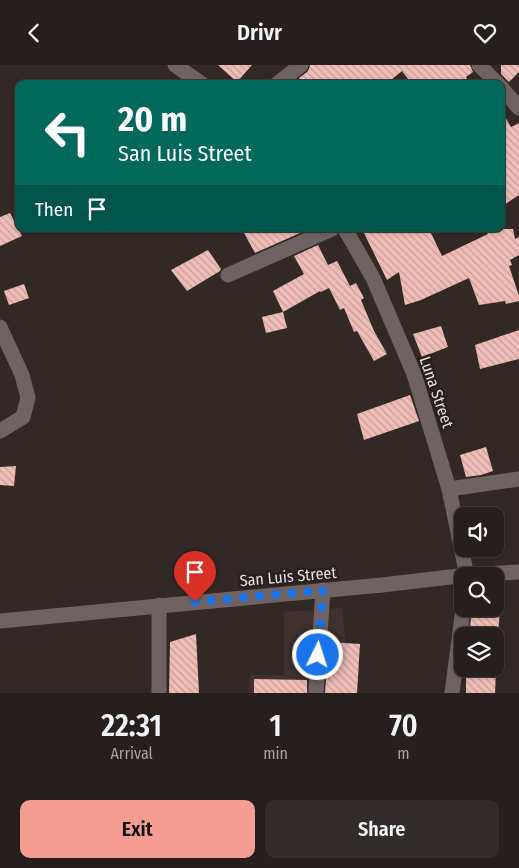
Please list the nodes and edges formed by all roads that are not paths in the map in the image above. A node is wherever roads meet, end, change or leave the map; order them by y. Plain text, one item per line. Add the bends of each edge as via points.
1 (175, 65) edge
2 (301, 65) edge
3 (480, 65) edge
4 (196, 80) edge
5 (282, 80) edge
6 (494, 80) edge
7 (505, 92) edge
8 (519, 108) edge
9 (325, 232) edge
10 (347, 232) edge
11 (228, 275) dead end
12 (0, 327) edge
13 (0, 431) edge
14 (519, 479) edge
15 (449, 489) junction
16 (465, 567) edge
17 (519, 572) edge
18 (504, 573) edge
19 (454, 577) edge
20 (323, 590) junction
21 (159, 605) junction
22 (462, 617) edge
23 (0, 621) edge
24 (160, 693) edge
25 (316, 693) edge
26 (452, 693) edge

1 - 4 street
2 - 5 street
3 - 6 street
7 - 8 street
9 - 11 street
10 - 15 street, Luna Street via 373,278 414,374
12 - 13 street via 22,375 28,398 23,417
14 - 15 street
15 - 16 street, Luna Street
17 - 18 street, San Luis Street
19 - 20 street, San Luis Street
20 - 21 street, San Luis Street
20 - 25 street
21 - 23 street, San Luis Street
21 - 24 street
22 - 26 street

